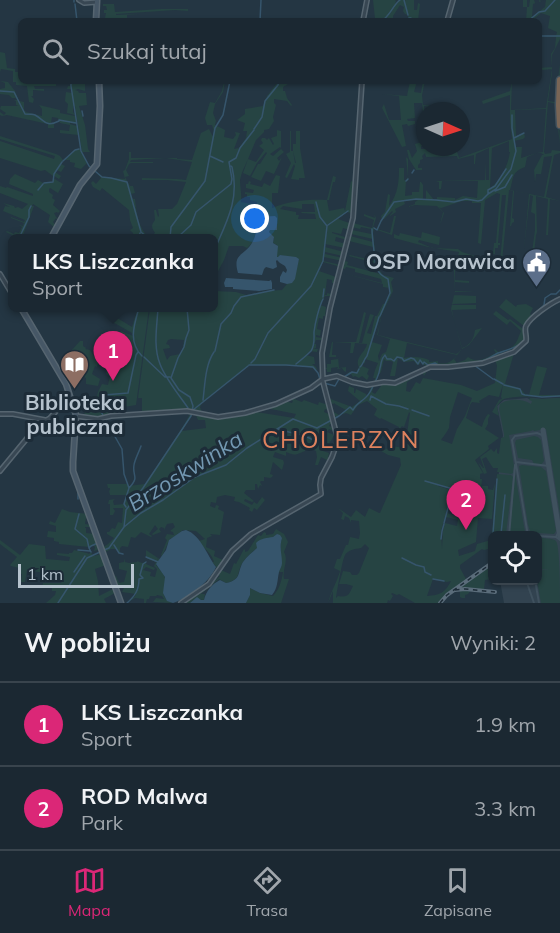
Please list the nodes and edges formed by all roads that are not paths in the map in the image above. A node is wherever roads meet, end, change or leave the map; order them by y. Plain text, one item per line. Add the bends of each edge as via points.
1 (79, 0) edge
2 (367, 0) edge
3 (453, 0) edge
4 (97, 1) edge
5 (96, 18) edge
6 (364, 18) edge
7 (448, 18) edge
8 (560, 80) edge
9 (99, 84) edge
10 (362, 84) edge
11 (560, 125) edge
12 (53, 234) edge
13 (0, 274) edge
14 (8, 287) edge
15 (560, 299) edge
16 (23, 312) edge
17 (322, 379) junction
18 (74, 407) junction
19 (0, 414) edge
20 (76, 416) junction
21 (45, 420) junction
22 (0, 471) edge
23 (122, 603) edge
24 (181, 603) edge

1 - 4 street
2 - 6 street
3 - 7 street
4 - 5 main road
8 - 11 highway
9 - 12 main road via 98,161
10 - 17 street via 355,205 331,302 321,361
13 - 14 street
15 - 17 street via 544,307 526,325 526,341 517,350 486,362 430,367 395,383 352,382 336,376
16 - 18 main road via 64,378
17 - 20 street via 273,405 220,417 192,412 98,419
17 - 24 street via 338,442 321,476 321,495 250,534 232,551 209,584
18 - 20 main road
18 - 21 street via 57,410
19 - 21 street
20 - 23 main road via 73,470
21 - 22 street via 33,429

